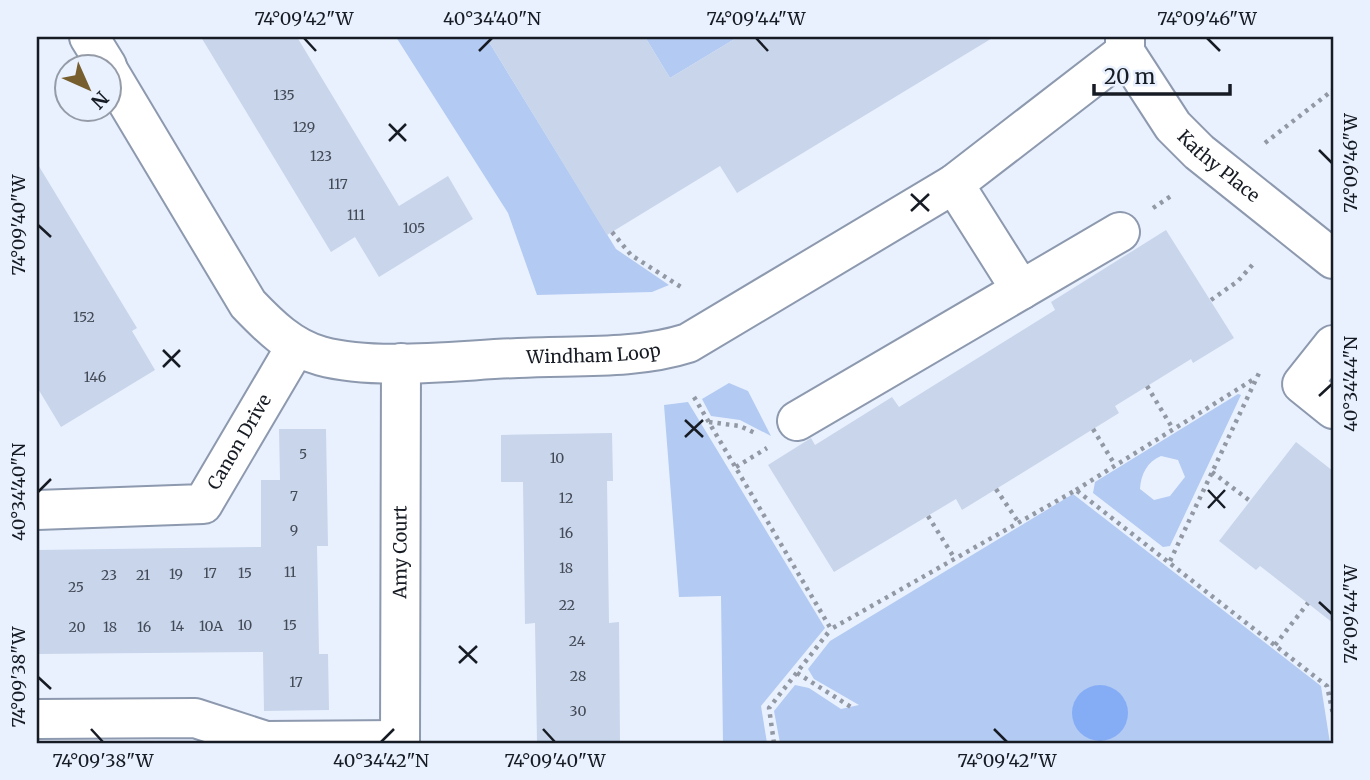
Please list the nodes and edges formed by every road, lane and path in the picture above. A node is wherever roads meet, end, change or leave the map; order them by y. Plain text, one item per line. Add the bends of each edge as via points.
1 (89, 37) edge
2 (1125, 44) edge
3 (98, 52) edge
4 (1333, 90) edge
5 (122, 92) edge
6 (1265, 143) dead end
7 (954, 184) junction
8 (612, 232) dead end
9 (1120, 232) dead end
10 (1333, 259) edge
11 (1255, 262) dead end
12 (681, 287) dead end
13 (1021, 290) junction
14 (1210, 300) dead end
15 (1333, 345) edge
16 (296, 346) junction
17 (401, 363) junction
18 (1263, 368) dead end
19 (1255, 379) junction
20 (1147, 386) dead end
21 (694, 397) dead end
22 (1333, 410) edge
23 (709, 422) junction
24 (1093, 429) dead end
25 (1174, 429) junction
26 (781, 437) junction
27 (1115, 465) junction
28 (736, 467) junction
29 (1212, 472) junction
30 (996, 489) dead end
31 (1076, 490) junction
32 (1250, 501) dead end
33 (37, 510) edge
34 (928, 516) dead end
35 (1019, 523) junction
36 (955, 559) junction
37 (1170, 561) junction
38 (1308, 603) dead end
39 (831, 629) junction
40 (1275, 645) junction
41 (797, 673) junction
42 (851, 707) dead end
43 (1333, 714) edge
44 (37, 719) edge
45 (400, 742) edge
46 (774, 743) edge

1 - 3 street, Windham Loop
2 - 7 street, Windham Loop
2 - 10 street, Kathy Place via 1151,94 1182,135
4 - 6 path
5 - 16 street, Windham Loop via 248,304
7 - 13 street
7 - 17 street, Windham Loop via 677,346 643,352
8 - 12 path via 631,255
9 - 13 street
11 - 14 path via 1238,281
13 - 26 street
15 - 22 street via 1302,384
16 - 17 street, Windham Loop via 321,356
16 - 33 street, Canon Drive via 203,504
17 - 45 street, Amy Court
18 - 19 path
19 - 25 path
19 - 29 path
20 - 25 path
21 - 23 path
23 - 26 path
23 - 28 path
24 - 27 path
25 - 27 path
26 - 28 path
27 - 31 path
28 - 39 path
29 - 32 path
29 - 37 path
30 - 35 path
31 - 35 path
31 - 37 path
34 - 36 path
35 - 36 path
36 - 39 path
37 - 40 path
38 - 40 path
39 - 41 path
40 - 43 path via 1327,686
41 - 42 path
41 - 46 path via 769,708
44 - 45 street via 195,718 266,741

